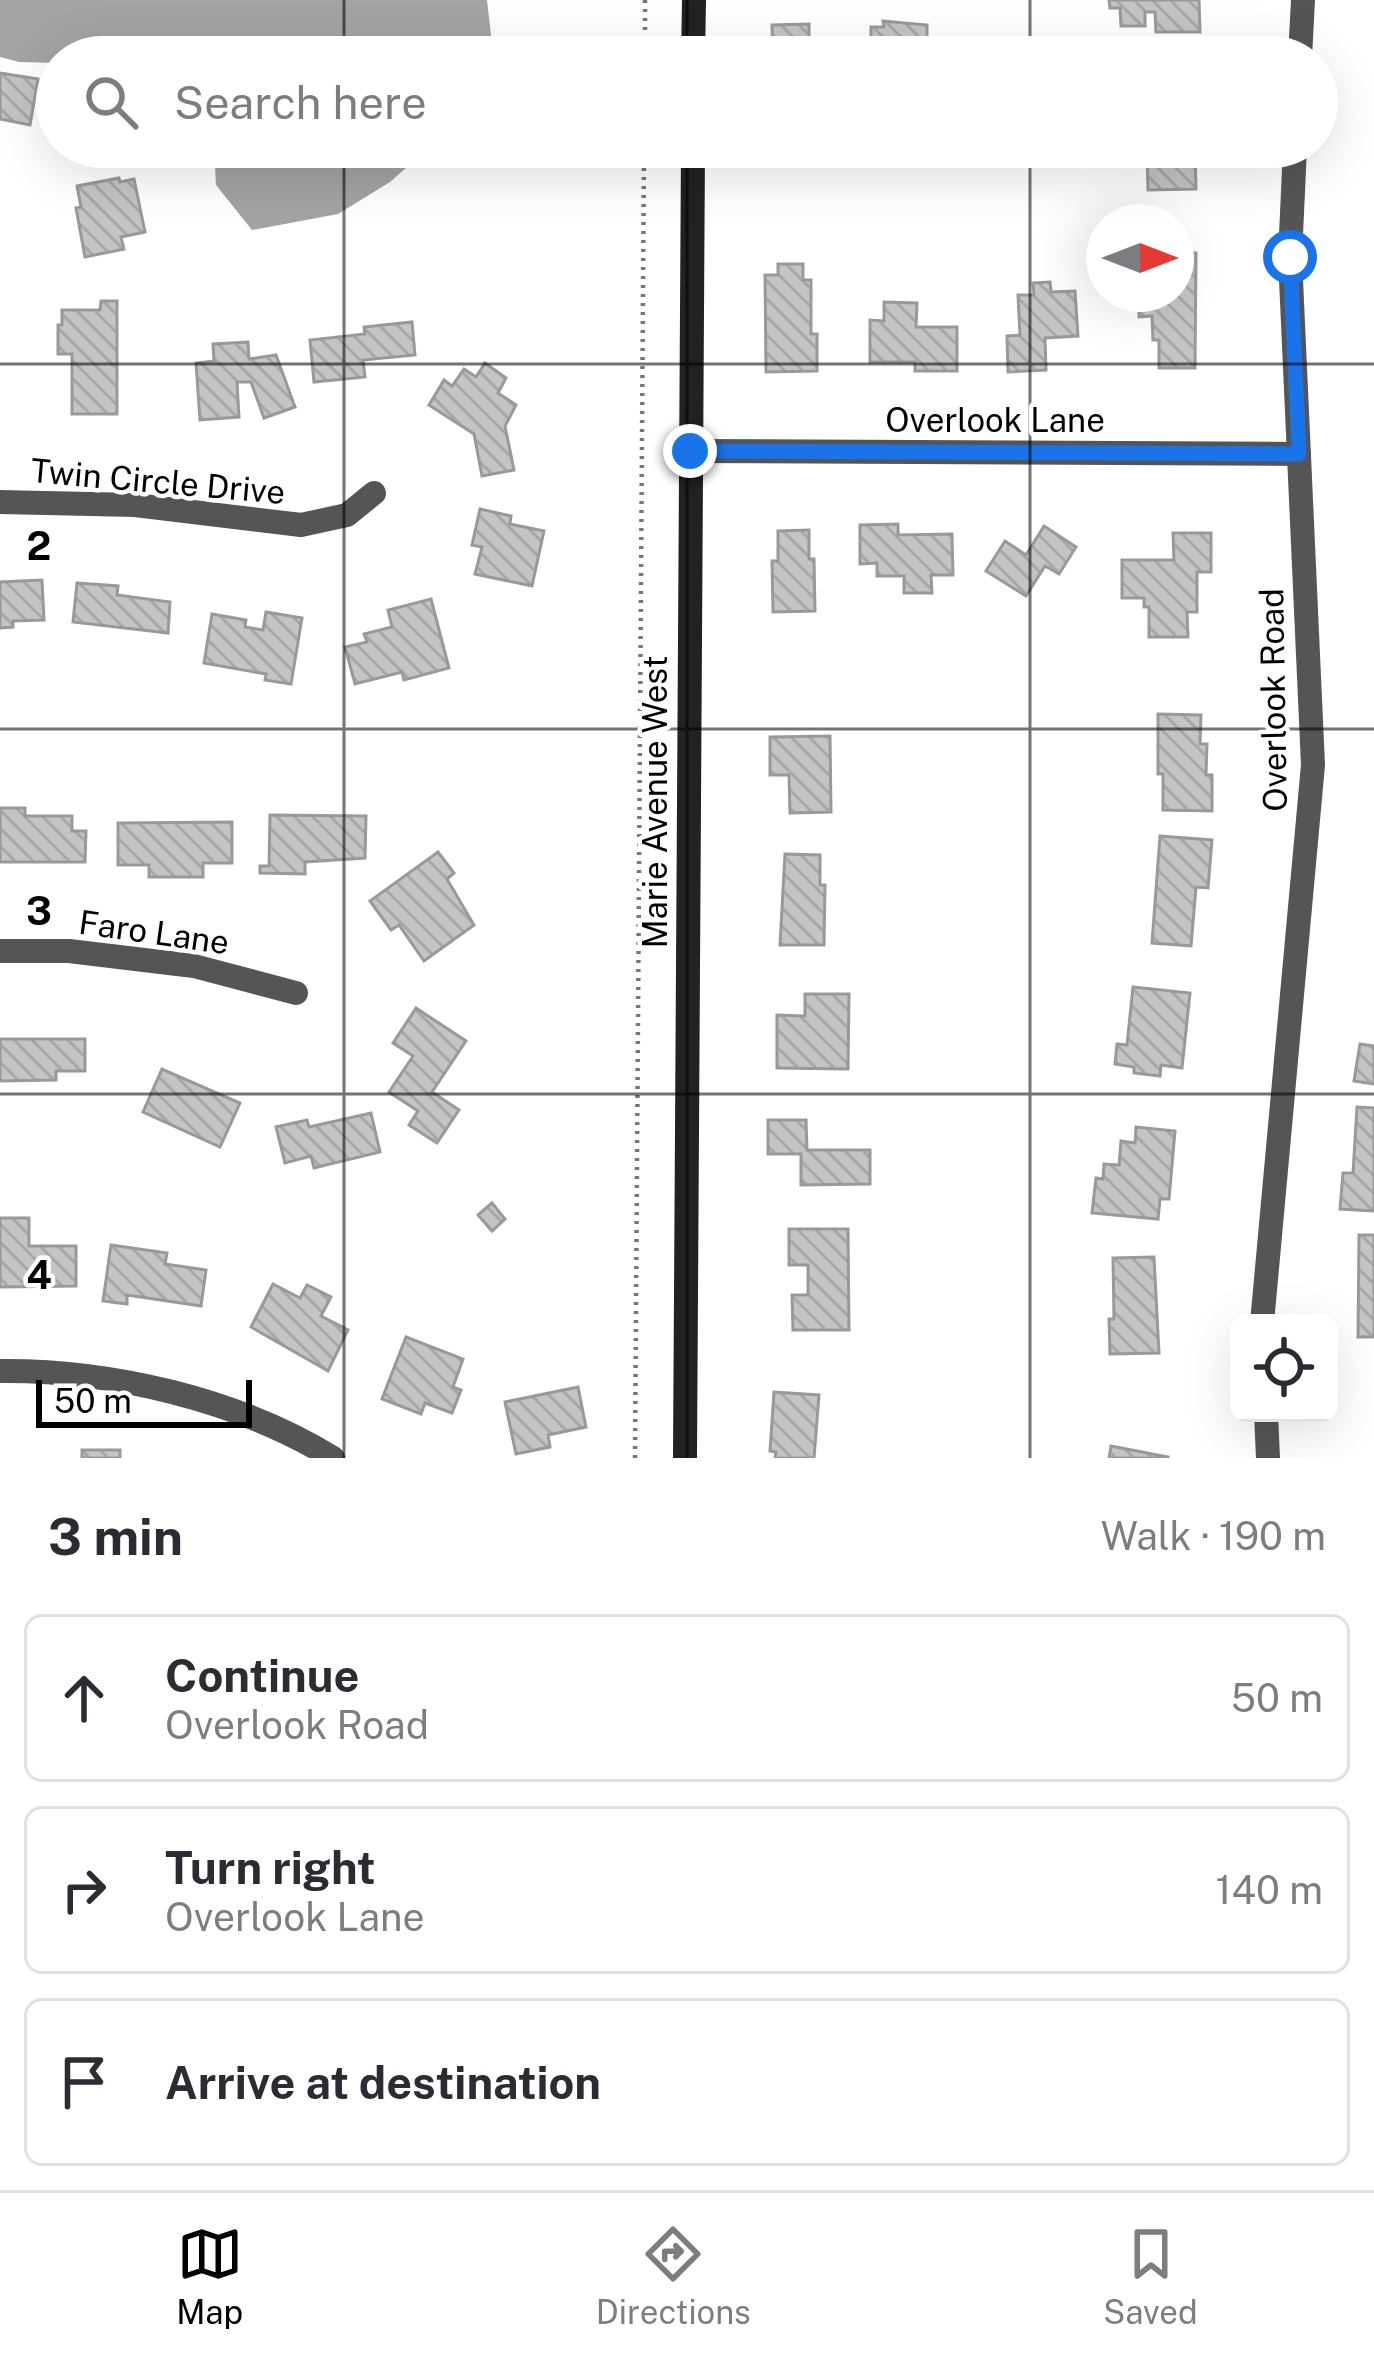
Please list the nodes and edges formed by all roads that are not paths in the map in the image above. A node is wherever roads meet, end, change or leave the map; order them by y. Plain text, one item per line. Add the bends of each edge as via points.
1 (694, 0) edge
2 (1303, 0) edge
3 (693, 36) edge
4 (1301, 36) edge
5 (692, 168) edge
6 (1294, 168) edge
7 (690, 451) junction
8 (1299, 454) junction
9 (374, 494) dead end
10 (0, 502) edge
11 (0, 951) edge
12 (296, 993) dead end
13 (1263, 1314) edge
14 (0, 1371) edge
15 (1266, 1422) edge
16 (333, 1458) edge
17 (685, 1458) edge
18 (1268, 1458) edge

1 - 3 street
2 - 4 street
5 - 7 street, Marie Avenue West
6 - 8 street, Overlook Road
7 - 8 street, Overlook Lane
7 - 17 street, Marie Avenue West
8 - 13 street, Overlook Road via 1312,764
9 - 10 street, Twin Circle Drive via 347,515 301,526 135,505
11 - 12 street, Faro Lane via 194,966
14 - 16 street via 121,1381 225,1409
15 - 18 street

